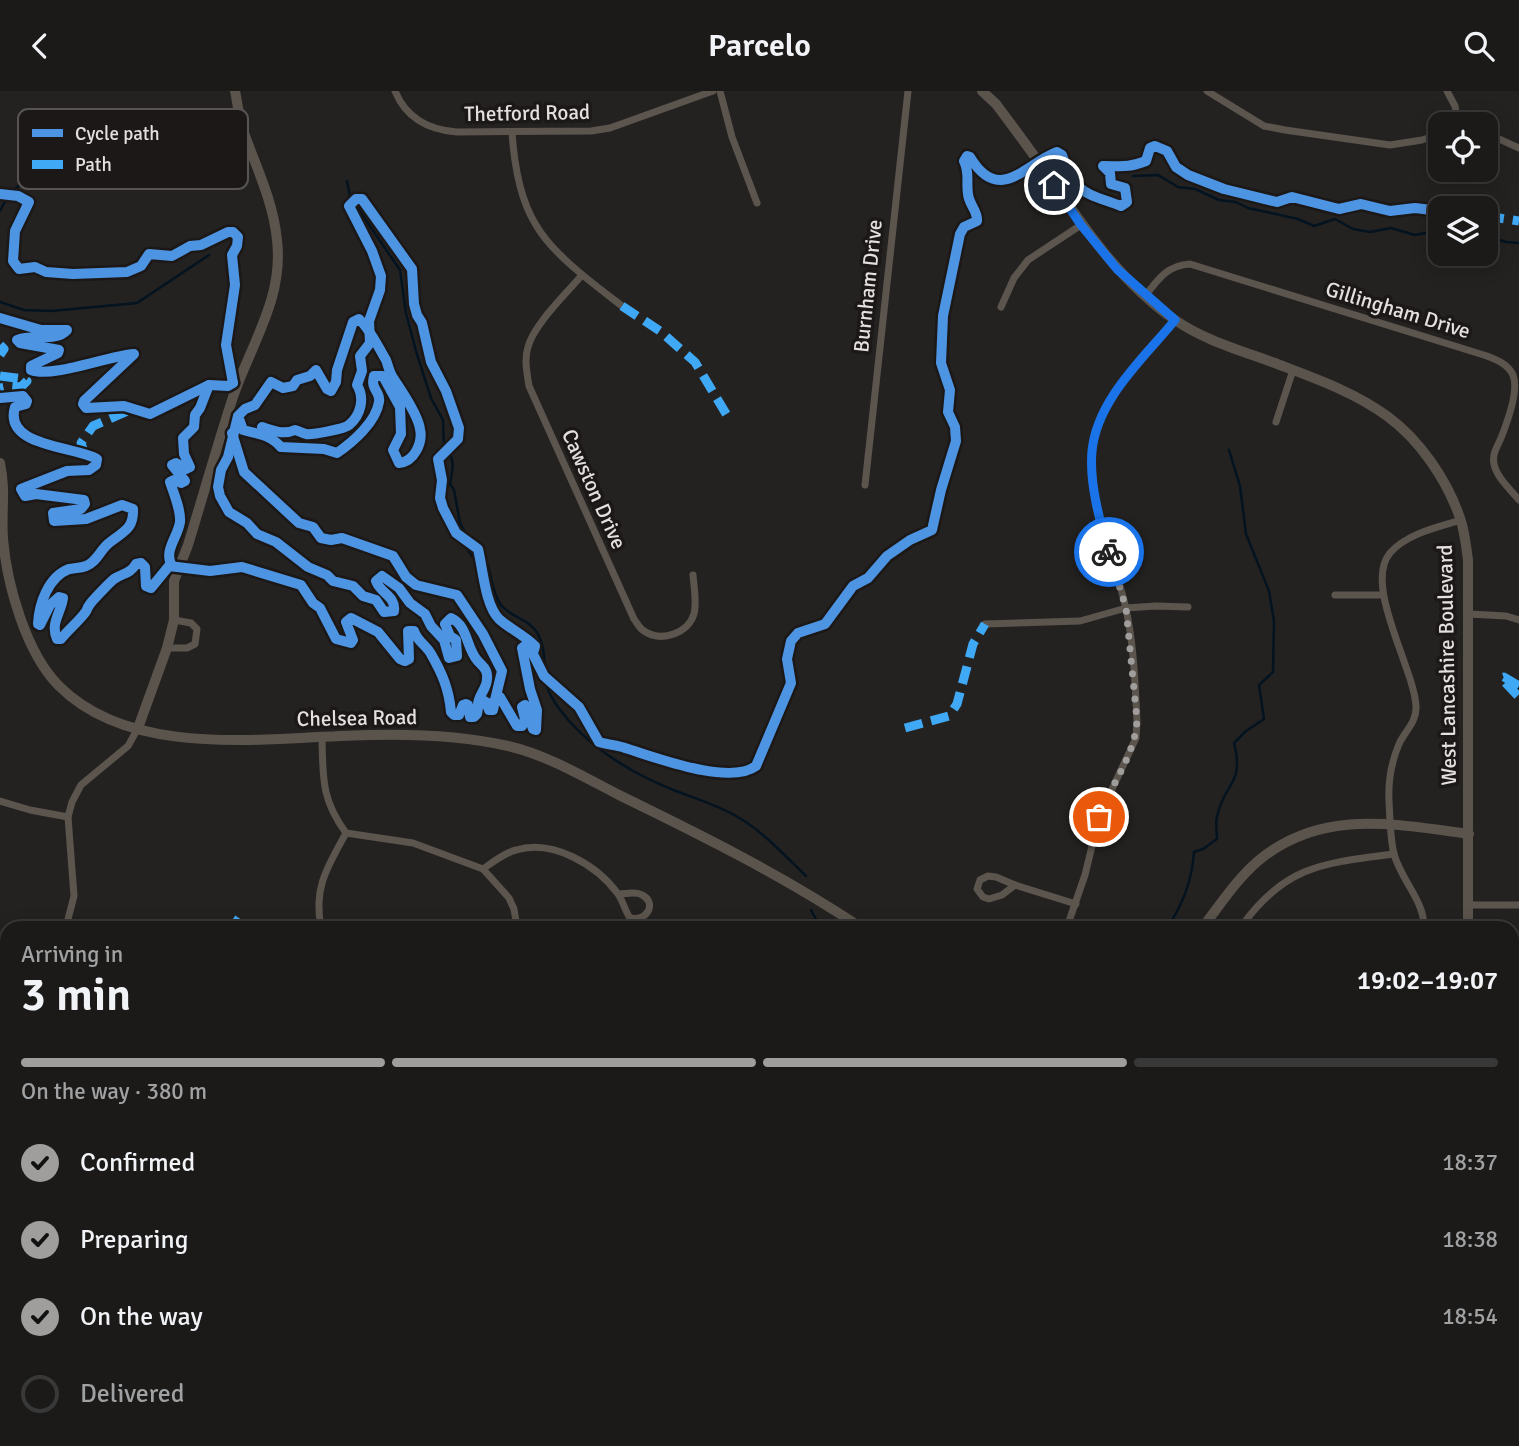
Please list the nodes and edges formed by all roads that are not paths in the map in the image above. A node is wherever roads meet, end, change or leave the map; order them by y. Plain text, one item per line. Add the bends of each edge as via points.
1 (235, 91) edge
2 (395, 91) edge
3 (713, 91) edge
4 (719, 91) edge
5 (908, 91) edge
6 (1207, 91) edge
7 (1447, 91) edge
8 (989, 93) edge
9 (239, 109) edge
10 (1455, 112) edge
11 (512, 132) junction
12 (1428, 138) edge
13 (1498, 138) edge
14 (248, 142) edge
15 (1519, 148) edge
16 (757, 203) dead end
17 (1081, 225) junction
18 (582, 275) junction
19 (1146, 295) junction
20 (622, 306) dead end
21 (1002, 307) dead end
22 (1175, 320) junction
23 (1293, 370) junction
24 (1517, 376) edge
25 (1276, 422) dead end
26 (0, 463) edge
27 (865, 485) dead end
28 (1519, 500) edge
29 (1461, 520) junction
30 (1, 536) edge
31 (693, 575) dead end
32 (1335, 595) dead end
33 (1382, 595) junction
34 (1188, 607) dead end
35 (1126, 608) junction
36 (1469, 614) junction
37 (174, 619) junction
38 (1519, 620) edge
39 (985, 624) dead end
40 (167, 648) junction
41 (138, 729) junction
42 (323, 737) junction
43 (0, 801) edge
44 (68, 817) junction
45 (1391, 824) junction
46 (346, 833) junction
47 (1469, 834) junction
48 (1394, 854) junction
49 (483, 869) junction
50 (1015, 885) junction
51 (618, 894) junction
52 (1076, 904) junction
53 (1468, 905) junction
54 (1519, 905) edge
55 (68, 921) edge
56 (320, 921) edge
57 (516, 921) edge
58 (850, 921) edge
59 (1069, 921) edge
60 (1208, 921) edge
61 (1246, 921) edge
62 (1423, 921) edge
63 (1468, 921) edge

1 - 9 street
2 - 11 street, Thetford Road via 400,104 419,122 440,131
3 - 11 street, Thetford Road via 610,128
4 - 16 street
5 - 27 street, Burnham Drive
6 - 12 street via 1264,126 1390,145
7 - 10 street
8 - 17 street, West Lancashire Boulevard
11 - 18 street via 514,163 536,225
13 - 15 street
14 - 37 street via 273,212 279,271 174,580
17 - 19 street, West Lancashire Boulevard via 1117,269
17 - 21 street via 1028,260 1014,278
18 - 20 street
18 - 31 street, Cawston Drive via 528,344 529,386 642,630 674,635 688,626 695,611
19 - 22 street, West Lancashire Boulevard
19 - 24 street, Gillingham Drive via 1171,268 1190,264 1487,356
22 - 23 street, West Lancashire Boulevard via 1212,340
22 - 35 street via 1114,393 1099,421 1092,452 1106,541
23 - 25 street
23 - 29 street, West Lancashire Boulevard via 1361,399 1389,417 1433,465
24 - 28 street, Gillingham Drive via 1494,461 1500,477
26 - 30 street, Chelsea Road via 5,499
29 - 33 street via 1424,532 1391,552 1384,568
29 - 36 street, West Lancashire Boulevard via 1468,560
30 - 41 street, Chelsea Road via 19,612 42,664 57,684 94,713
32 - 33 street
33 - 45 street via 1417,709 1390,773
34 - 35 street
35 - 39 street via 1080,621
35 - 52 street via 1136,738 1104,803
36 - 38 street
36 - 47 street, West Lancashire Boulevard
37 - 40 street
37 - 40 street via 191,623 197,636 195,644 187,648
40 - 41 street
41 - 42 street, Chelsea Road via 196,738
41 - 44 street via 128,746 81,785
42 - 46 street via 326,798
42 - 58 street, Chelsea Road via 422,735 510,746 703,837
43 - 44 street
44 - 55 street via 74,896
45 - 47 street
45 - 48 street
45 - 60 street via 1356,822 1322,827 1291,840 1258,861
46 - 49 street via 414,843
46 - 56 street via 318,892
47 - 53 street, West Lancashire Boulevard
48 - 61 street via 1327,864 1292,877 1266,897
48 - 62 street
49 - 51 street via 526,847 552,849 588,866
49 - 57 street via 509,898
50 - 50 street via 988,876 976,889 989,899
50 - 52 street
51 - 51 street via 630,918 637,920 649,912 646,897
52 - 59 street
53 - 54 street
53 - 63 street, West Lancashire Boulevard

